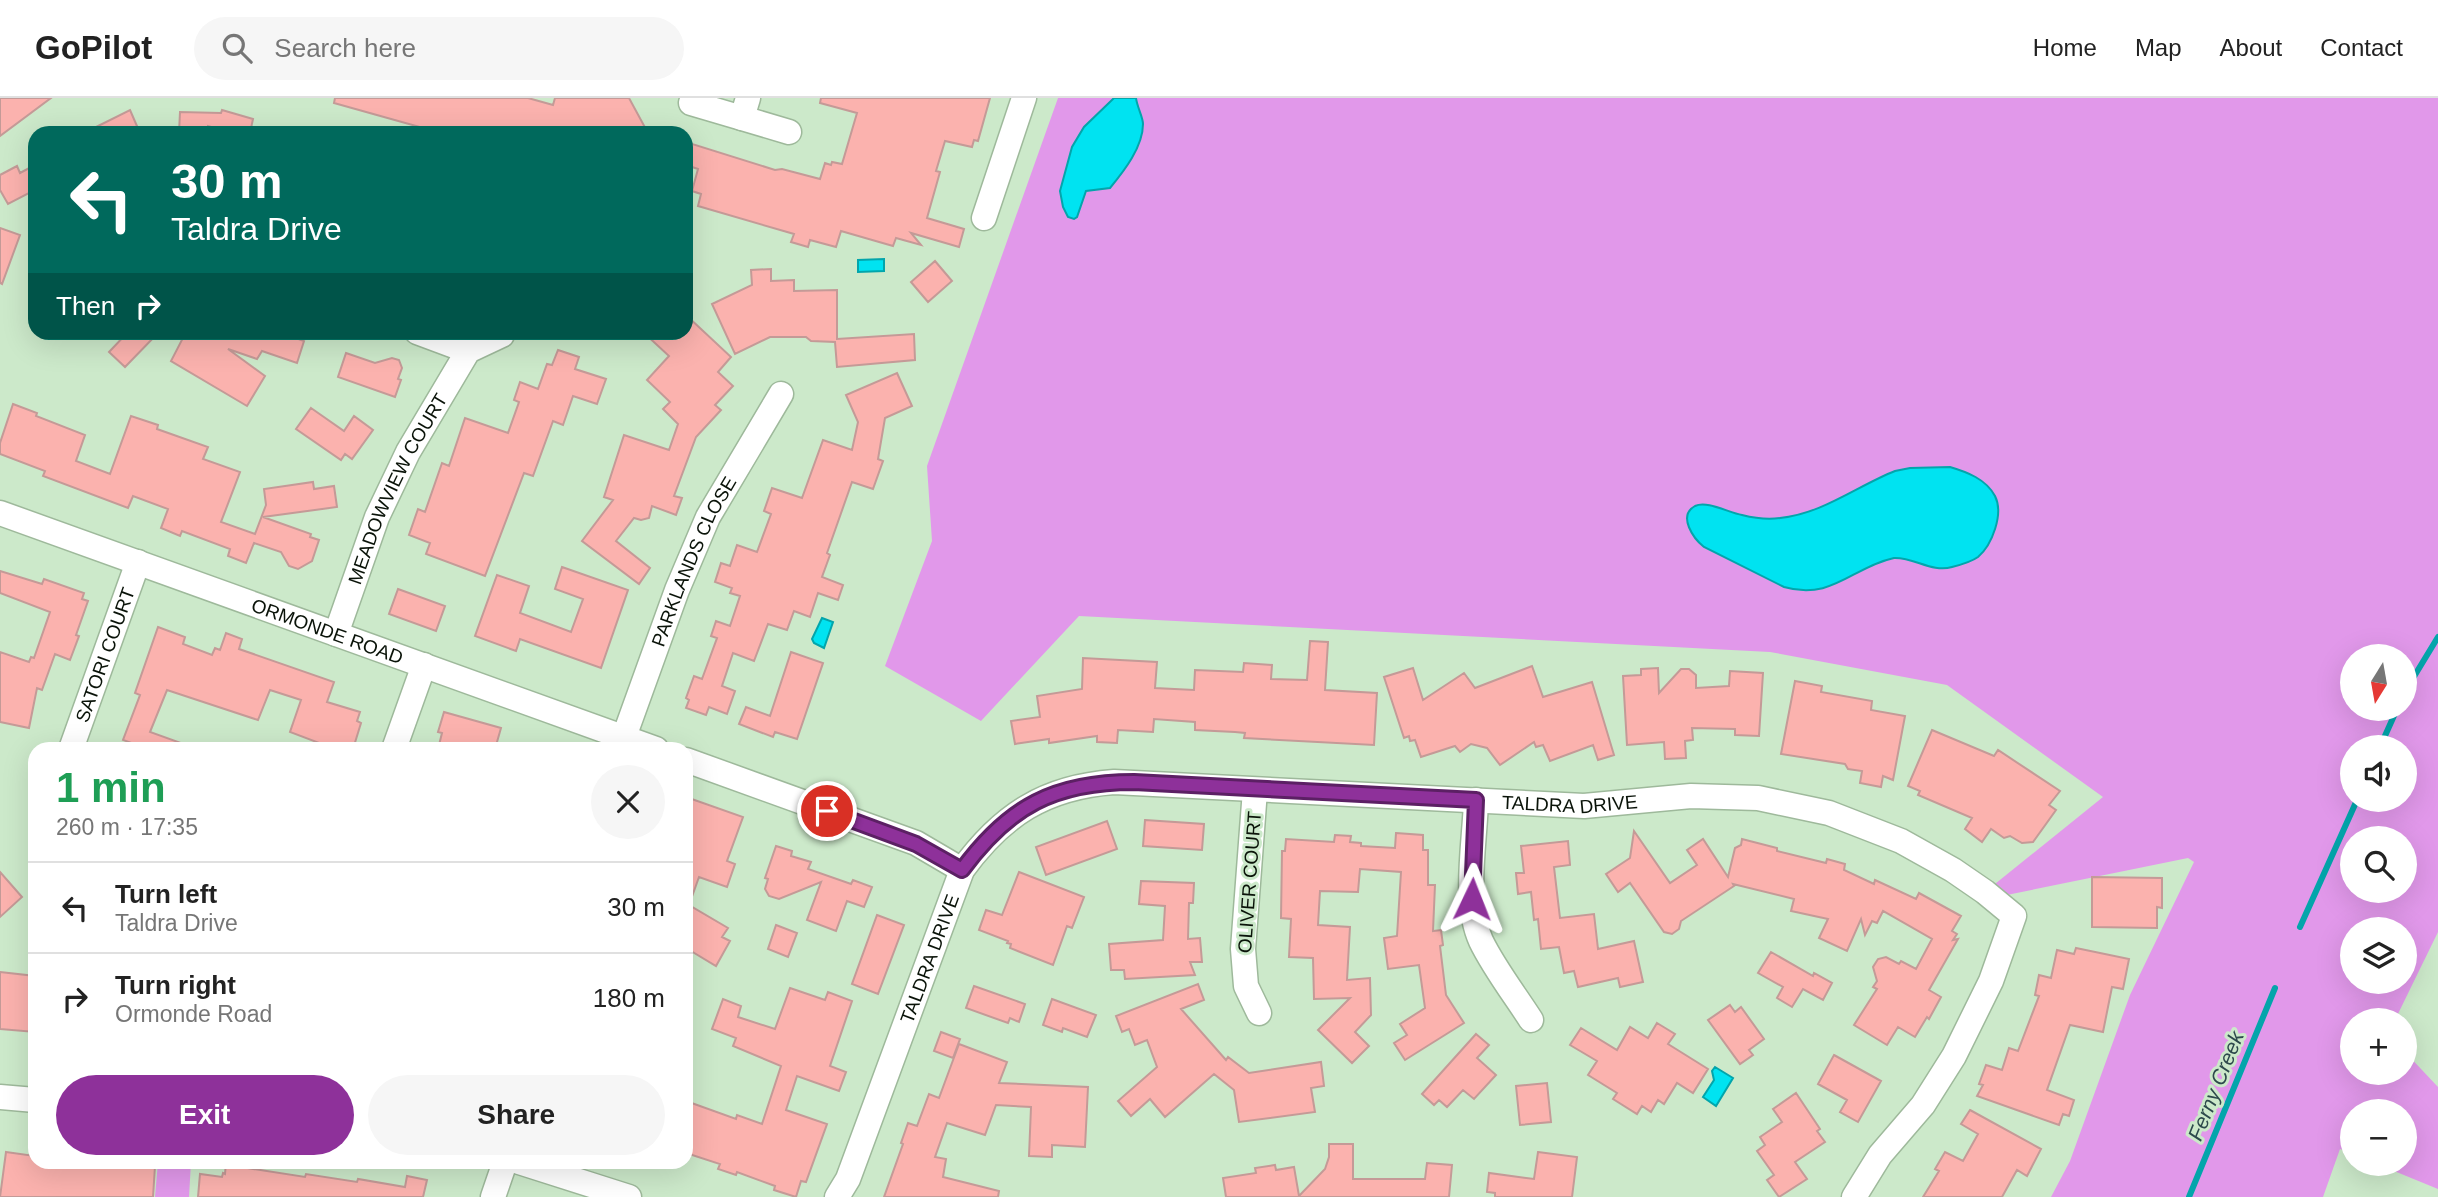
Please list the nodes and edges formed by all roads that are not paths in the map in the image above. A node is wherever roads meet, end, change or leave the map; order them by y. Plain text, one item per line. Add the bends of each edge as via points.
1 (1024, 98) edge
2 (691, 103) dead end
3 (745, 108) edge
4 (789, 132) dead end
5 (984, 218) dead end
6 (438, 340) edge
7 (491, 340) edge
8 (468, 351) junction
9 (781, 394) dead end
10 (0, 513) edge
11 (138, 562) junction
12 (336, 634) junction
13 (424, 666) junction
14 (624, 737) junction
15 (74, 742) edge
16 (397, 742) edge
17 (637, 742) edge
18 (693, 763) edge
19 (1255, 790) junction
20 (1476, 800) junction
21 (967, 863) junction
22 (1259, 1013) dead end
23 (1531, 1020) dead end
24 (0, 1097) edge
25 (28, 1099) edge
26 (503, 1169) edge
27 (541, 1169) edge
28 (843, 1191) edge
29 (493, 1197) edge
30 (629, 1197) edge
31 (1854, 1197) edge

1 - 5 street
2 - 3 street
3 - 4 street
6 - 8 street
7 - 8 street
8 - 12 street, MEADOWVIEW COURT via 389,489
9 - 14 street, PARKLANDS CLOSE via 708,517
10 - 11 street, ORMONDE ROAD
11 - 12 street, ORMONDE ROAD
11 - 15 street, SATORI COURT
12 - 13 street, ORMONDE ROAD
13 - 14 street, ORMONDE ROAD
13 - 16 street
14 - 17 street, ORMONDE ROAD
18 - 21 street
19 - 20 street, TALDRA DRIVE
19 - 21 street, TALDRA DRIVE via 1134,782 1089,784 1049,796 1013,815
19 - 22 street, OLIVER COURT via 1242,949 1246,986
20 - 23 street via 1475,920 1481,941
20 - 31 street, TALDRA DRIVE via 1584,806 1721,796 1795,804 1852,821 1920,850 2014,916 1991,981 1954,1056
21 - 28 street, TALDRA DRIVE
24 - 25 street
26 - 29 street
27 - 30 street

